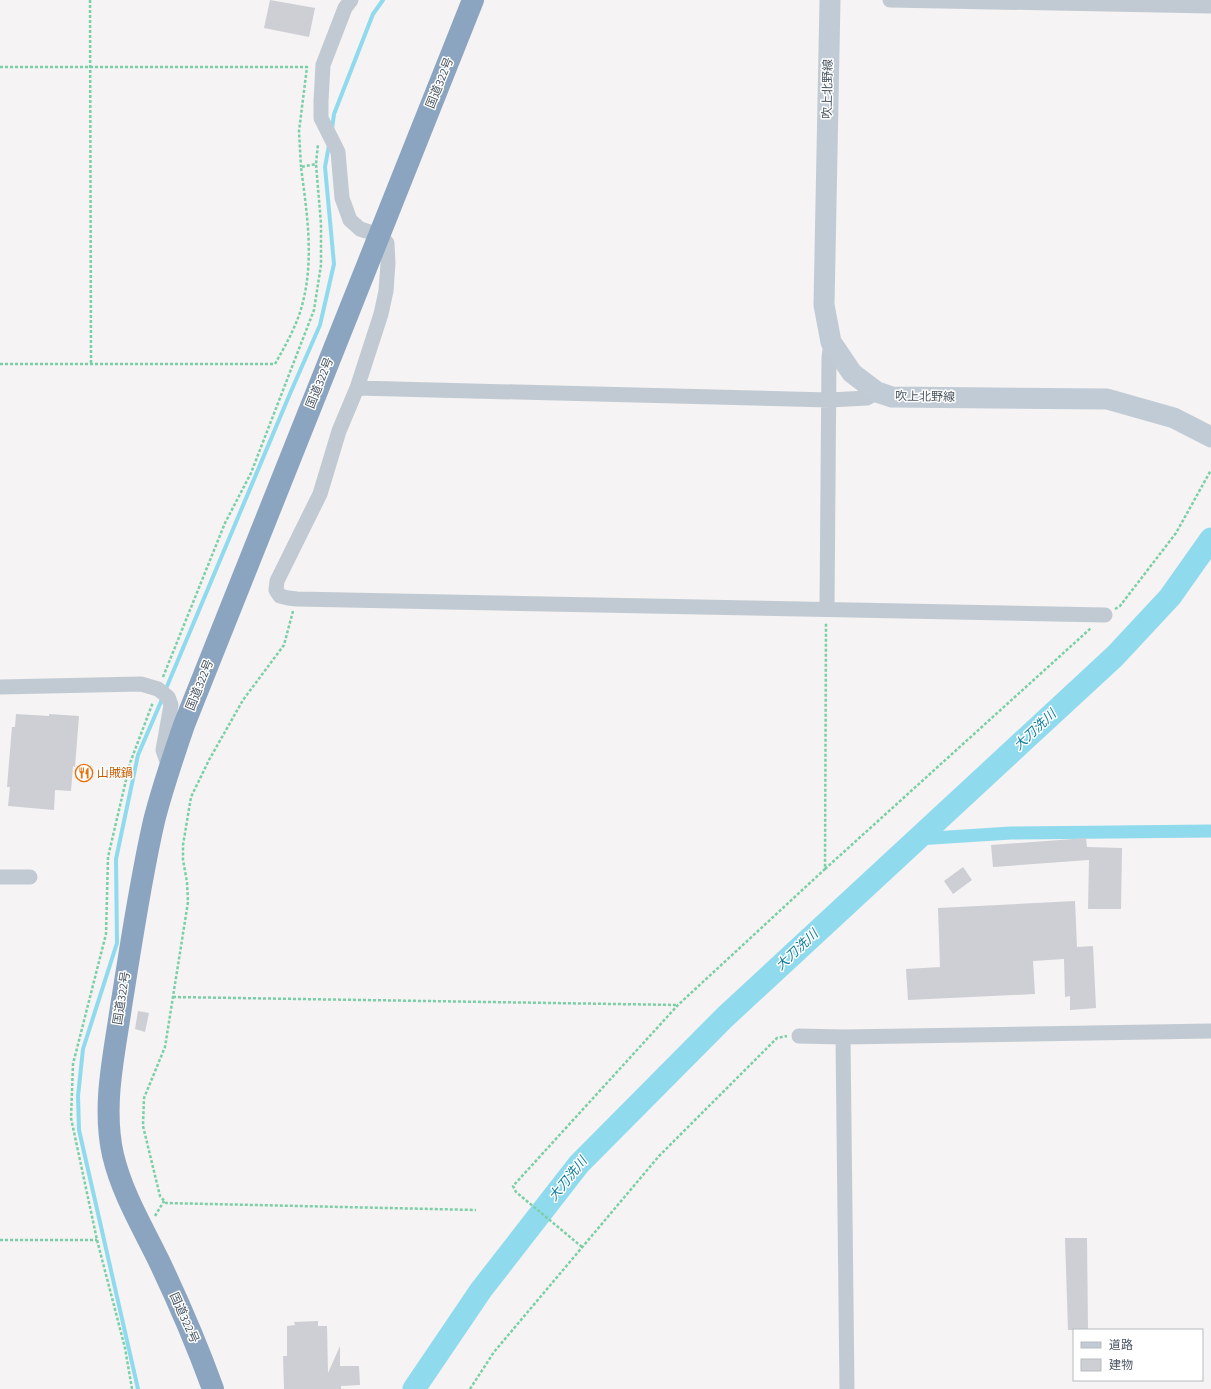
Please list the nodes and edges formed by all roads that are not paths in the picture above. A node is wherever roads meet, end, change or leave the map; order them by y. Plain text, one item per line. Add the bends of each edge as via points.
1 (351, 0) edge
2 (473, 0) edge
3 (830, 0) edge
4 (890, 0) edge
5 (1211, 6) edge
6 (379, 235) junction
7 (831, 342) junction
8 (357, 388) junction
9 (877, 392) junction
10 (830, 400) junction
11 (1211, 437) edge
12 (826, 608) junction
13 (1105, 615) road end
14 (0, 687) edge
15 (169, 767) junction
16 (0, 877) edge
17 (30, 877) dead end
18 (1211, 1031) edge
19 (799, 1036) road end
20 (843, 1037) junction
21 (213, 1389) edge
22 (847, 1389) edge

1 - 6 street via 344,8 323,65 321,118 338,152 342,198 350,220 360,229
2 - 6 highway, 国道322号
3 - 7 main road, 吹上北野線 via 824,305
4 - 5 street
6 - 8 street via 387,243 386,291
6 - 15 highway, 国道322号
7 - 9 main road, 吹上北野線 via 852,373
7 - 10 street
8 - 10 street
8 - 12 street via 339,431 320,494 277,580 276,590 280,596 297,599
9 - 10 street via 867,398
9 - 11 main road, 吹上北野線 via 892,397 1107,399 1174,418
10 - 12 street
12 - 13 street
14 - 15 street via 141,684 158,689 168,697 172,705 163,750
15 - 21 highway, 国道322号 via 154,821 127,966 112,1061 110,1132 113,1155 128,1199 192,1333
16 - 17 street
18 - 20 street
19 - 20 street
20 - 22 street

